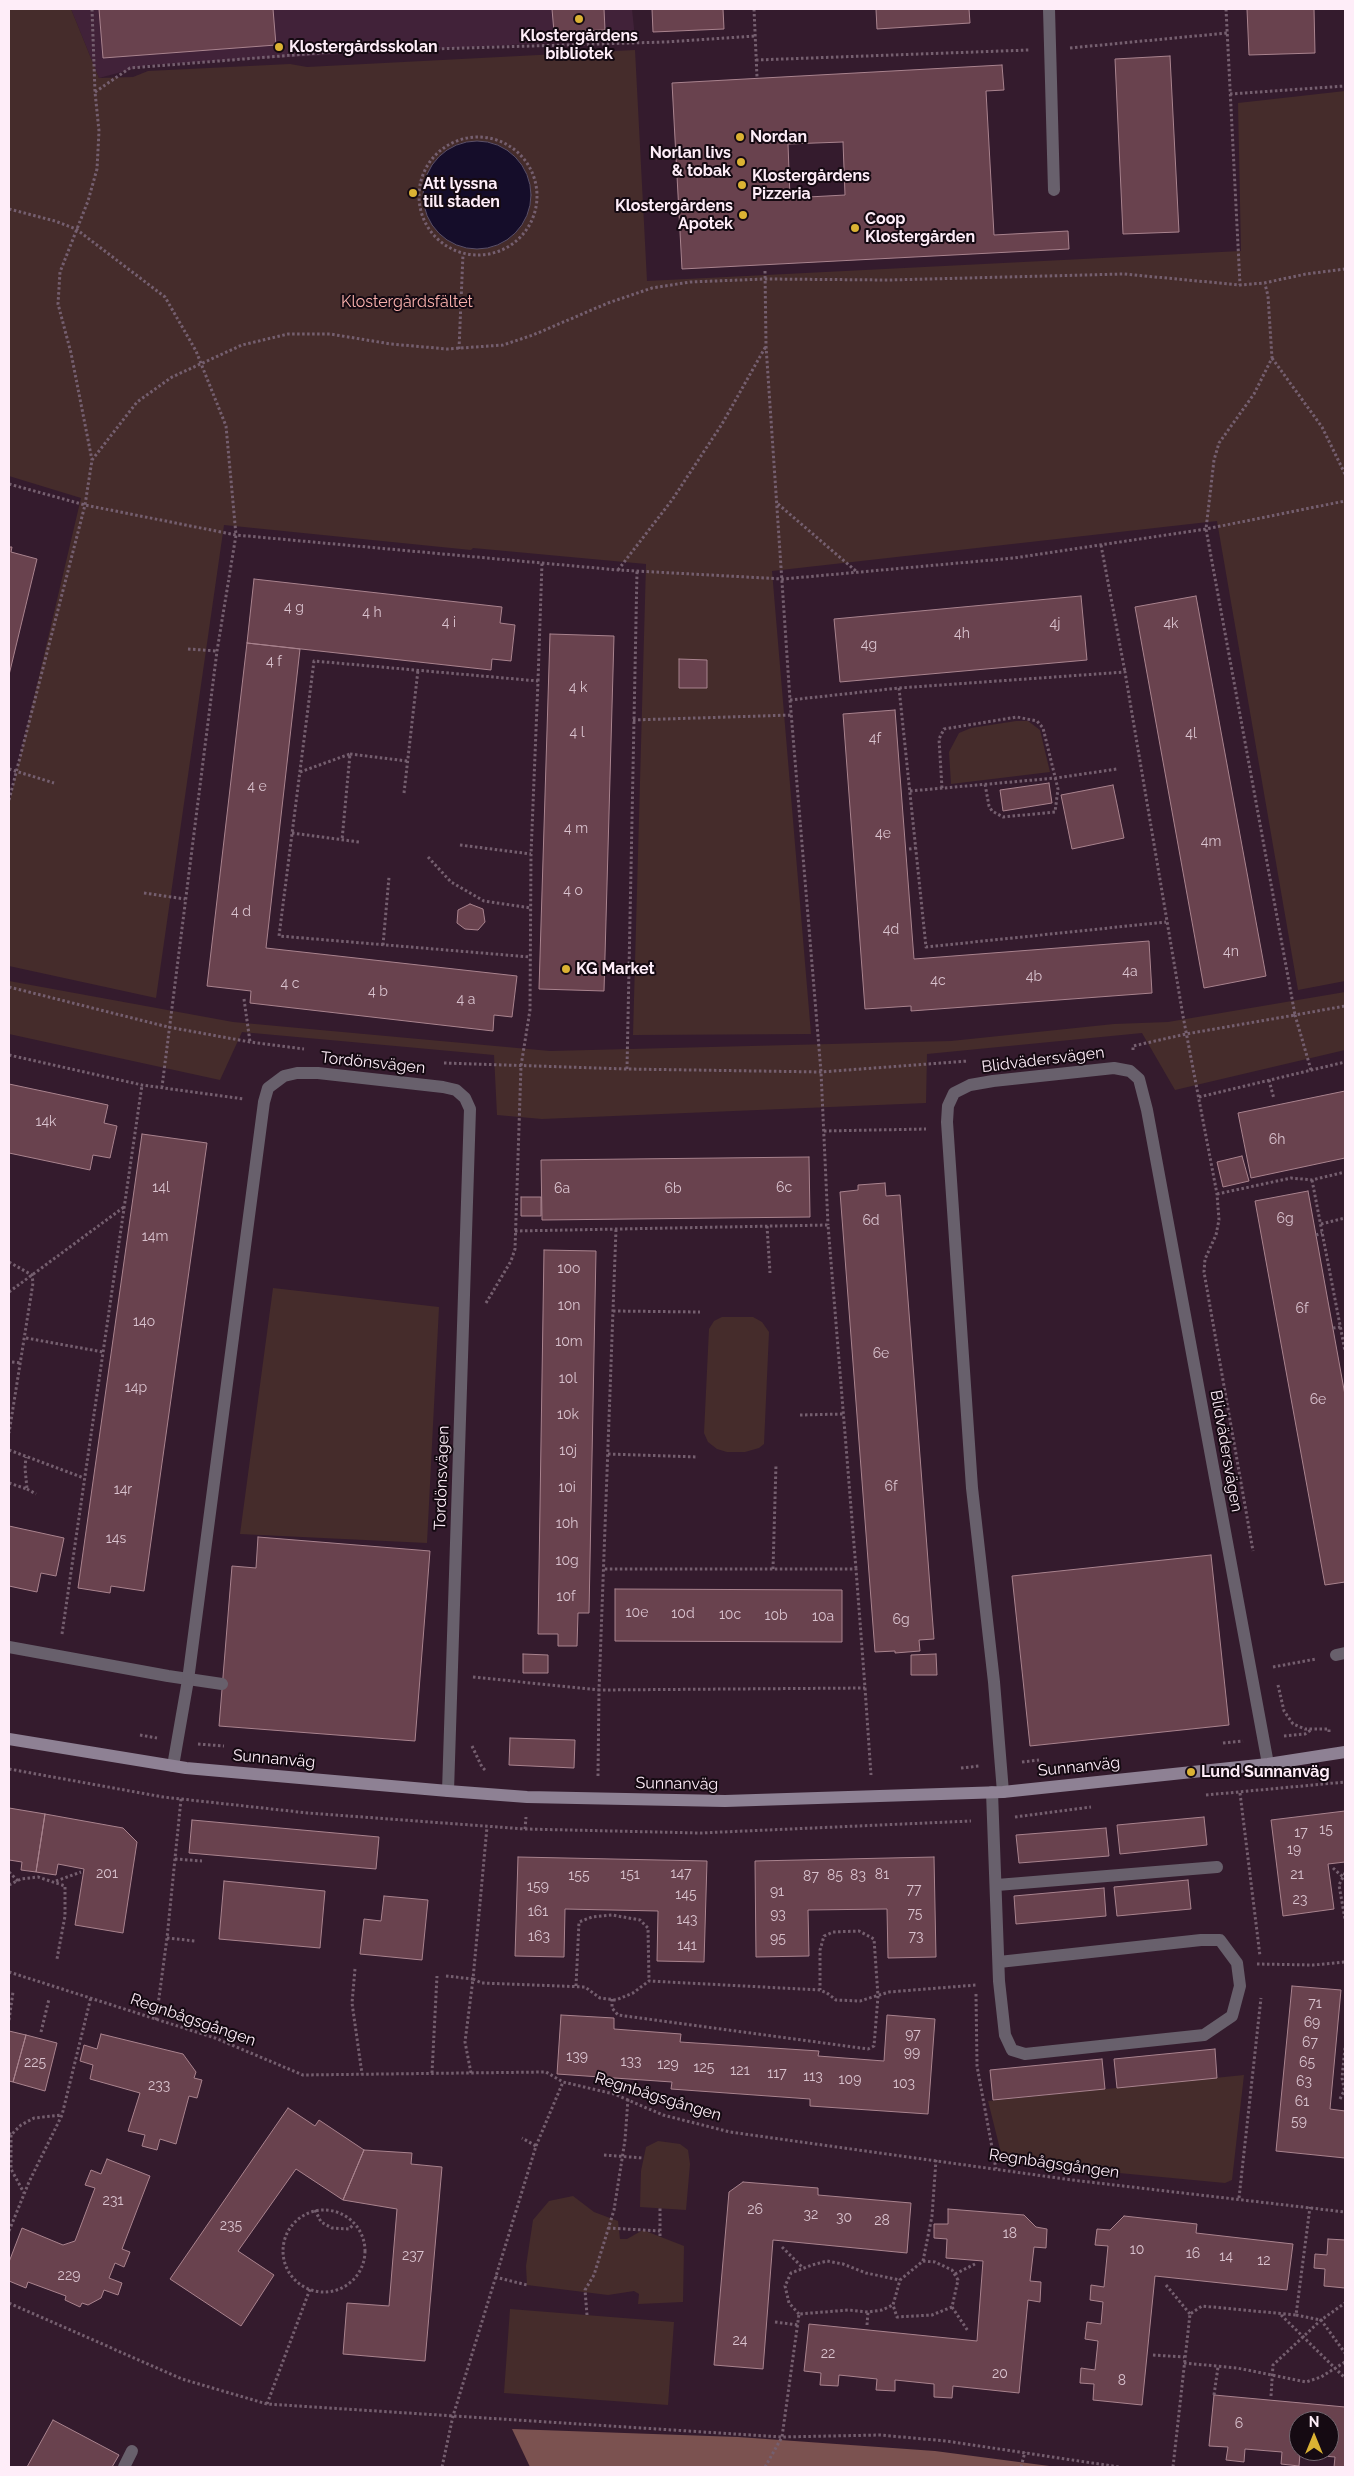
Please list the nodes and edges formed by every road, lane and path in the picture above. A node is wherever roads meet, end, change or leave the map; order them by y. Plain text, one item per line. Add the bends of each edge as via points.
1 (92, 9) edge
2 (754, 9) edge
3 (1049, 9) edge
4 (1226, 9) edge
5 (1227, 33) junction
6 (756, 36) junction
7 (1049, 50) junction
8 (756, 60) junction
9 (757, 78) dead end
10 (1345, 86) edge
11 (95, 92) junction
12 (1230, 94) junction
13 (1054, 190) dead end
14 (9, 209) edge
15 (76, 229) junction
16 (463, 254) junction
17 (1345, 269) edge
18 (765, 271) dead end
19 (765, 279) junction
20 (1264, 283) junction
21 (1240, 285) junction
22 (766, 346) junction
23 (459, 349) junction
24 (1272, 358) junction
25 (201, 363) junction
26 (92, 460) junction
27 (1345, 474) edge
28 (9, 484) edge
29 (1345, 501) edge
30 (777, 504) junction
31 (85, 505) junction
32 (1206, 529) junction
33 (236, 535) junction
34 (1101, 545) junction
35 (542, 564) junction
36 (618, 570) junction
37 (637, 571) junction
38 (857, 572) junction
39 (782, 578) junction
40 (188, 649) dead end
41 (217, 651) junction
42 (418, 670) junction
43 (1125, 672) junction
44 (538, 681) junction
45 (900, 688) junction
46 (790, 700) junction
47 (792, 715) junction
48 (634, 720) junction
49 (350, 754) junction
50 (407, 761) junction
51 (907, 762) junction
52 (902, 763) dead end
53 (9, 770) edge
54 (1117, 770) dead end
55 (17, 772) junction
56 (300, 772) junction
57 (1056, 778) junction
58 (54, 782) dead end
59 (985, 784) junction
60 (942, 788) junction
61 (910, 791) junction
62 (404, 793) dead end
63 (9, 800) edge
64 (292, 833) junction
65 (342, 840) junction
66 (359, 842) dead end
67 (460, 846) dead end
68 (916, 848) junction
69 (909, 849) dead end
70 (531, 854) junction
71 (428, 857) dead end
72 (389, 877) dead end
73 (144, 893) dead end
74 (185, 899) junction
75 (531, 908) junction
76 (1166, 922) junction
77 (383, 945) junction
78 (530, 957) junction
79 (9, 987) edge
80 (244, 999) dead end
81 (1345, 1006) edge
82 (1296, 1015) junction
83 (168, 1027) junction
84 (1186, 1034) junction
85 (250, 1042) junction
86 (1133, 1046) junction
87 (1123, 1047) dead end
88 (309, 1050) dead end
89 (9, 1056) edge
90 (969, 1061) dead end
91 (1345, 1062) edge
92 (436, 1063) dead end
93 (521, 1066) junction
94 (627, 1069) junction
95 (1311, 1070) junction
96 (821, 1072) junction
97 (1136, 1075) junction
98 (1269, 1080) junction
99 (142, 1085) junction
100 (162, 1087) junction
101 (1199, 1097) junction
102 (1274, 1099) dead end
103 (264, 1102) junction
104 (947, 1129) junction
105 (824, 1131) junction
106 (1345, 1172) edge
107 (1312, 1180) junction
108 (1217, 1194) junction
109 (124, 1207) junction
110 (1345, 1218) edge
111 (1321, 1224) junction
112 (828, 1225) junction
113 (768, 1226) junction
114 (616, 1229) junction
115 (515, 1231) junction
116 (1322, 1233) junction
117 (1316, 1235) dead end
118 (9, 1262) edge
119 (770, 1273) dead end
120 (32, 1275) junction
121 (9, 1292) edge
122 (485, 1311) dead end
123 (613, 1311) junction
124 (700, 1312) dead end
125 (1341, 1327) junction
126 (1333, 1328) dead end
127 (26, 1338) junction
128 (1345, 1351) edge
129 (103, 1352) junction
130 (12, 1362) dead end
131 (21, 1363) junction
132 (843, 1414) junction
133 (800, 1415) dead end
134 (9, 1433) edge
135 (9, 1450) edge
136 (608, 1454) junction
137 (26, 1457) junction
138 (698, 1457) dead end
139 (776, 1464) dead end
140 (84, 1478) junction
141 (9, 1483) edge
142 (27, 1489) junction
143 (36, 1494) dead end
144 (1254, 1556) dead end
145 (604, 1569) junction
146 (773, 1569) junction
147 (856, 1569) junction
148 (9, 1647) edge
149 (1341, 1654) edge
150 (59, 1657) junction
151 (1272, 1658) dead end
152 (1274, 1667) junction
153 (1250, 1672) junction
154 (188, 1680) junction
155 (222, 1684) dead end
156 (472, 1686) dead end
157 (865, 1688) junction
158 (599, 1690) junction
159 (9, 1739) edge
160 (471, 1742) dead end
161 (1345, 1752) edge
162 (1332, 1754) junction
163 (1268, 1764) junction
164 (173, 1766) junction
165 (489, 1773) dead end
166 (871, 1779) dead end
167 (598, 1782) dead end
168 (1345, 1782) edge
169 (1337, 1783) junction
170 (1270, 1790) dead end
171 (448, 1791) junction
172 (998, 1792) junction
173 (527, 1797) junction
174 (180, 1799) dead end
175 (487, 1827) dead end
176 (525, 1829) dead end
177 (175, 1859) junction
178 (202, 1861) dead end
179 (1217, 1867) dead end
180 (1333, 1868) dead end
181 (9, 1872) edge
182 (81, 1872) dead end
183 (1345, 1873) edge
184 (1343, 1877) junction
185 (18, 1882) junction
186 (55, 1882) junction
187 (997, 1885) junction
188 (9, 1886) edge
189 (1345, 1919) edge
190 (167, 1938) junction
191 (195, 1941) dead end
192 (57, 1958) dead end
193 (999, 1962) junction
194 (1237, 1962) junction
195 (1345, 1962) edge
196 (355, 1969) dead end
197 (9, 1972) edge
198 (437, 1976) dead end
199 (446, 1976) dead end
200 (473, 1979) junction
201 (648, 1981) junction
202 (576, 1986) junction
203 (820, 1990) junction
204 (13, 1992) dead end
205 (878, 1996) junction
206 (91, 1997) junction
207 (49, 1999) dead end
208 (612, 1999) junction
209 (9, 2020) edge
210 (156, 2020) junction
211 (41, 2032) dead end
212 (1345, 2048) edge
213 (432, 2073) junction
214 (471, 2073) junction
215 (362, 2074) junction
216 (564, 2082) junction
217 (1344, 2092) edge
218 (628, 2099) junction
219 (1340, 2099) dead end
220 (62, 2115) junction
221 (10, 2134) edge
222 (522, 2138) dead end
223 (536, 2146) junction
224 (604, 2156) dead end
225 (621, 2158) junction
226 (643, 2158) dead end
227 (936, 2160) junction
228 (996, 2168) junction
229 (24, 2193) junction
230 (1310, 2207) junction
231 (660, 2208) dead end
232 (315, 2210) junction
233 (1345, 2212) edge
234 (354, 2224) junction
235 (608, 2228) junction
236 (9, 2231) edge
237 (782, 2247) dead end
238 (923, 2261) junction
239 (975, 2264) dead end
240 (803, 2268) junction
241 (955, 2274) junction
242 (495, 2277) junction
243 (900, 2280) junction
244 (527, 2285) dead end
245 (1166, 2285) dead end
246 (310, 2289) junction
247 (9, 2303) edge
248 (1345, 2303) edge
249 (894, 2304) junction
250 (952, 2306) junction
251 (868, 2312) junction
252 (799, 2314) junction
253 (1190, 2314) junction
254 (1280, 2314) junction
255 (587, 2315) dead end
256 (1296, 2315) junction
257 (1321, 2320) junction
258 (775, 2322) dead end
259 (798, 2325) junction
260 (867, 2325) dead end
261 (968, 2331) dead end
262 (1303, 2336) junction
263 (1345, 2353) edge
264 (1153, 2355) dead end
265 (1184, 2357) junction
266 (1345, 2362) edge
267 (1184, 2364) junction
268 (1218, 2368) junction
269 (1334, 2368) junction
270 (1272, 2375) junction
271 (1345, 2378) edge
272 (1214, 2395) dead end
273 (1271, 2396) dead end
274 (267, 2404) junction
275 (453, 2416) junction
276 (782, 2437) junction
277 (132, 2451) dead end
278 (1025, 2452) junction
279 (124, 2467) edge
280 (442, 2467) edge
281 (765, 2467) edge
282 (1021, 2467) edge
283 (1119, 2467) edge
284 (1173, 2467) edge

1 - 11 path
2 - 6 path
3 - 7 street
4 - 5 path
5 - 7 path
5 - 12 path
6 - 8 path
6 - 11 path via 665,42 332,52 130,68
7 - 8 path
7 - 13 street
8 - 9 path
10 - 12 path
11 - 15 path via 98,169
12 - 21 path
14 - 15 path
15 - 25 path via 165,296
15 - 26 path via 60,272 58,304
16 - 16 path via 438,241 430,228 420,201 421,181 428,164 446,146 474,135 500,140 520,153 532,174 535,203 532,218 516,243 503,251 473,257
16 - 23 path
17 - 20 path
18 - 19 path
19 - 21 path via 889,280 1124,274
19 - 22 path
19 - 23 path via 690,282 652,288 526,338 503,345
20 - 21 path
20 - 24 path via 1268,296
22 - 30 path
22 - 36 path via 722,424 672,500
23 - 25 path via 391,344 330,334 288,334 242,345
24 - 27 path via 1322,428
24 - 32 path via 1254,394 1220,443 1214,460
25 - 26 path via 172,377 137,402
25 - 33 path via 226,426
26 - 31 path
28 - 31 path
29 - 32 path
30 - 38 path
30 - 39 path
31 - 33 path
31 - 55 path
32 - 34 path
32 - 82 path
33 - 35 path
33 - 41 path
34 - 38 path via 1014,558
34 - 43 path
35 - 36 path
35 - 44 path
36 - 37 path
37 - 39 path
37 - 48 path
38 - 39 path
39 - 46 path
40 - 41 path
41 - 74 path
42 - 44 path
42 - 50 path
42 - 56 path via 314,661
43 - 45 path
43 - 76 path
44 - 70 path
45 - 46 path
45 - 51 path
46 - 47 path
47 - 48 path
47 - 96 path
48 - 94 path
49 - 50 path
49 - 56 path
49 - 65 path
50 - 62 path
51 - 52 path
51 - 61 path
53 - 55 path
54 - 57 path
55 - 58 path
55 - 63 path
56 - 64 path
57 - 59 path
57 - 59 path via 1055,812 1025,816 1003,817 992,811
57 - 60 path via 1043,728 1037,721 1017,717 944,729 939,739
59 - 60 path
60 - 61 path
61 - 68 path
64 - 65 path
64 - 77 path via 279,936
65 - 66 path
67 - 70 path
68 - 69 path
68 - 76 path via 926,947
70 - 75 path
71 - 75 path via 451,882 484,901
72 - 77 path
73 - 74 path
74 - 83 path
75 - 78 path
76 - 84 path
77 - 78 path
78 - 93 path via 530,1010
79 - 83 path
80 - 85 path
81 - 82 path
82 - 84 path
82 - 95 path
83 - 85 path
83 - 100 path
84 - 86 path
84 - 101 path
85 - 88 path
86 - 87 path
86 - 97 path
89 - 99 path
90 - 96 path
91 - 95 path
92 - 93 path
93 - 94 path
93 - 115 path
94 - 96 path
95 - 98 path
96 - 105 path
97 - 104 street, Blidvädersvägen via 1114,1068 970,1085 954,1093 948,1106
97 - 153 street, Blidvädersvägen via 1147,1110
98 - 101 path
98 - 102 path
99 - 100 path
99 - 109 path
100 - 103 path
101 - 108 path
103 - 154 street, Tordönsvägen
103 - 171 street, Tordönsvägen via 268,1088 284,1076 318,1073 456,1090 470,1109
104 - 105 path
104 - 172 street, Blidvädersvägen via 972,1488 994,1682
105 - 112 path
106 - 107 path
107 - 108 path via 1292,1178
107 - 111 path
108 - 144 path via 1219,1220 1205,1259 1204,1272
109 - 120 path
109 - 129 path
110 - 111 path
111 - 116 path
112 - 113 path
112 - 132 path
113 - 114 path
113 - 119 path
114 - 115 path
114 - 123 path
115 - 122 path via 511,1261 491,1294
116 - 117 path
116 - 125 path
118 - 120 path
120 - 121 path
120 - 127 path
123 - 124 path
123 - 136 path
125 - 126 path
125 - 128 path
127 - 129 path
127 - 131 path
129 - 140 path
130 - 131 path
131 - 134 path
132 - 133 path
132 - 147 path
135 - 137 path
136 - 138 path
136 - 145 path
137 - 140 path
137 - 142 path
139 - 146 path
140 - 150 path
141 - 142 path
142 - 143 path
145 - 146 path
145 - 158 path
146 - 147 path
147 - 157 path
148 - 150 street
149 - 152 path
150 - 154 street
151 - 152 path
152 - 153 path
152 - 162 path via 1284,1711 1293,1724 1305,1729 1329,1729
153 - 163 street, Blidvädersvägen
154 - 155 street
154 - 164 street, Tordönsvägen
156 - 158 path via 473,1676
157 - 158 path
157 - 166 path
158 - 167 path
159 - 164 street, Sunnanväg
160 - 165 path via 482,1767
161 - 162 street, Sunnanväg
162 - 163 street, Sunnanväg
162 - 169 path
163 - 172 street, Sunnanväg
164 - 171 street, Sunnanväg
168 - 169 path
169 - 170 path
171 - 173 street, Sunnanväg
172 - 173 street, Sunnanväg via 725,1801
172 - 187 street, Blidvädersvägen
173 - 176 path
174 - 177 path
175 - 200 path
177 - 178 path
177 - 190 path
179 - 187 street
180 - 184 path
181 - 185 path
182 - 186 path
183 - 184 path
184 - 189 path via 1339,1885
185 - 186 path via 38,1877
185 - 188 path
186 - 192 path via 65,1886 67,1899
187 - 193 street, Blidvädersvägen
190 - 191 path
190 - 210 path
193 - 194 street via 1220,1940
193 - 194 street, Blidvädersvägen via 1005,2035 1012,2050 1025,2054 1204,2035 1232,2016 1240,1986
194 - 195 path via 1313,1965
196 - 215 path via 352,2003
197 - 206 path, Regnbågsgången
198 - 213 path
199 - 200 path
200 - 202 path via 482,1983
200 - 214 path via 465,2042
201 - 202 path via 648,1928 640,1920 612,1915 579,1922
201 - 203 path
201 - 208 path via 634,1993
202 - 208 path via 585,1987 600,1998
203 - 205 path via 836,2000 860,2001
203 - 205 path via 820,1950 824,1936 833,1932 859,1931 874,1939
204 - 209 path
205 - 208 path via 874,2046 868,2049 618,2016 612,2008
205 - 228 path via 889,1992 976,1984 976,2066
206 - 210 path, Regnbågsgången
206 - 220 path
207 - 211 path
210 - 215 path, Regnbågsgången via 215,2038 303,2075
212 - 217 path
213 - 214 path, Regnbågsgången
213 - 215 path, Regnbågsgången
214 - 216 path, Regnbågsgången via 546,2072
216 - 218 path, Regnbågsgången
216 - 223 path
217 - 219 path
218 - 225 path
218 - 227 path, Regnbågsgången via 663,2115 730,2132
220 - 221 path via 34,2118
220 - 229 path
221 - 229 path via 11,2169
222 - 223 path
223 - 242 path
224 - 225 path
225 - 226 path
225 - 235 path via 614,2210
227 - 228 path, Regnbågsgången
227 - 238 path via 932,2216
228 - 230 path, Regnbågsgången via 1072,2180
229 - 236 path
230 - 233 path, Regnbågsgången
230 - 256 path
231 - 235 path via 660,2233
232 - 234 path via 336,2211
232 - 234 path via 321,2222 332,2228 349,2229
232 - 246 path via 295,2221 284,2240 284,2262 289,2273
234 - 246 path via 362,2236 365,2252 358,2273 343,2287 326,2292
235 - 255 path via 594,2275 585,2290
237 - 240 path
238 - 241 path via 935,2262
238 - 243 path
239 - 241 path
240 - 243 path via 828,2261
240 - 252 path via 791,2273 785,2286 789,2302
241 - 250 path via 958,2280
242 - 244 path
242 - 275 path
243 - 249 path
245 - 253 path
246 - 274 path
247 - 274 path via 182,2379
248 - 257 path
249 - 250 path via 897,2317 932,2315
249 - 251 path
250 - 261 path
251 - 252 path via 848,2310
251 - 260 path
252 - 259 path
253 - 254 path via 1202,2306
253 - 265 path
254 - 256 path
254 - 262 path
256 - 257 path
257 - 262 path
257 - 263 path
258 - 259 path
259 - 276 path
262 - 269 path
262 - 270 path via 1273,2365
264 - 265 path
265 - 267 path
266 - 269 path
267 - 268 path
267 - 284 path
268 - 270 path
268 - 272 path
269 - 270 path via 1306,2382
269 - 271 path
270 - 273 path
274 - 275 path
275 - 276 path
275 - 280 path
276 - 278 path via 880,2436 946,2440
276 - 281 path
277 - 279 street
278 - 282 path
278 - 283 path

